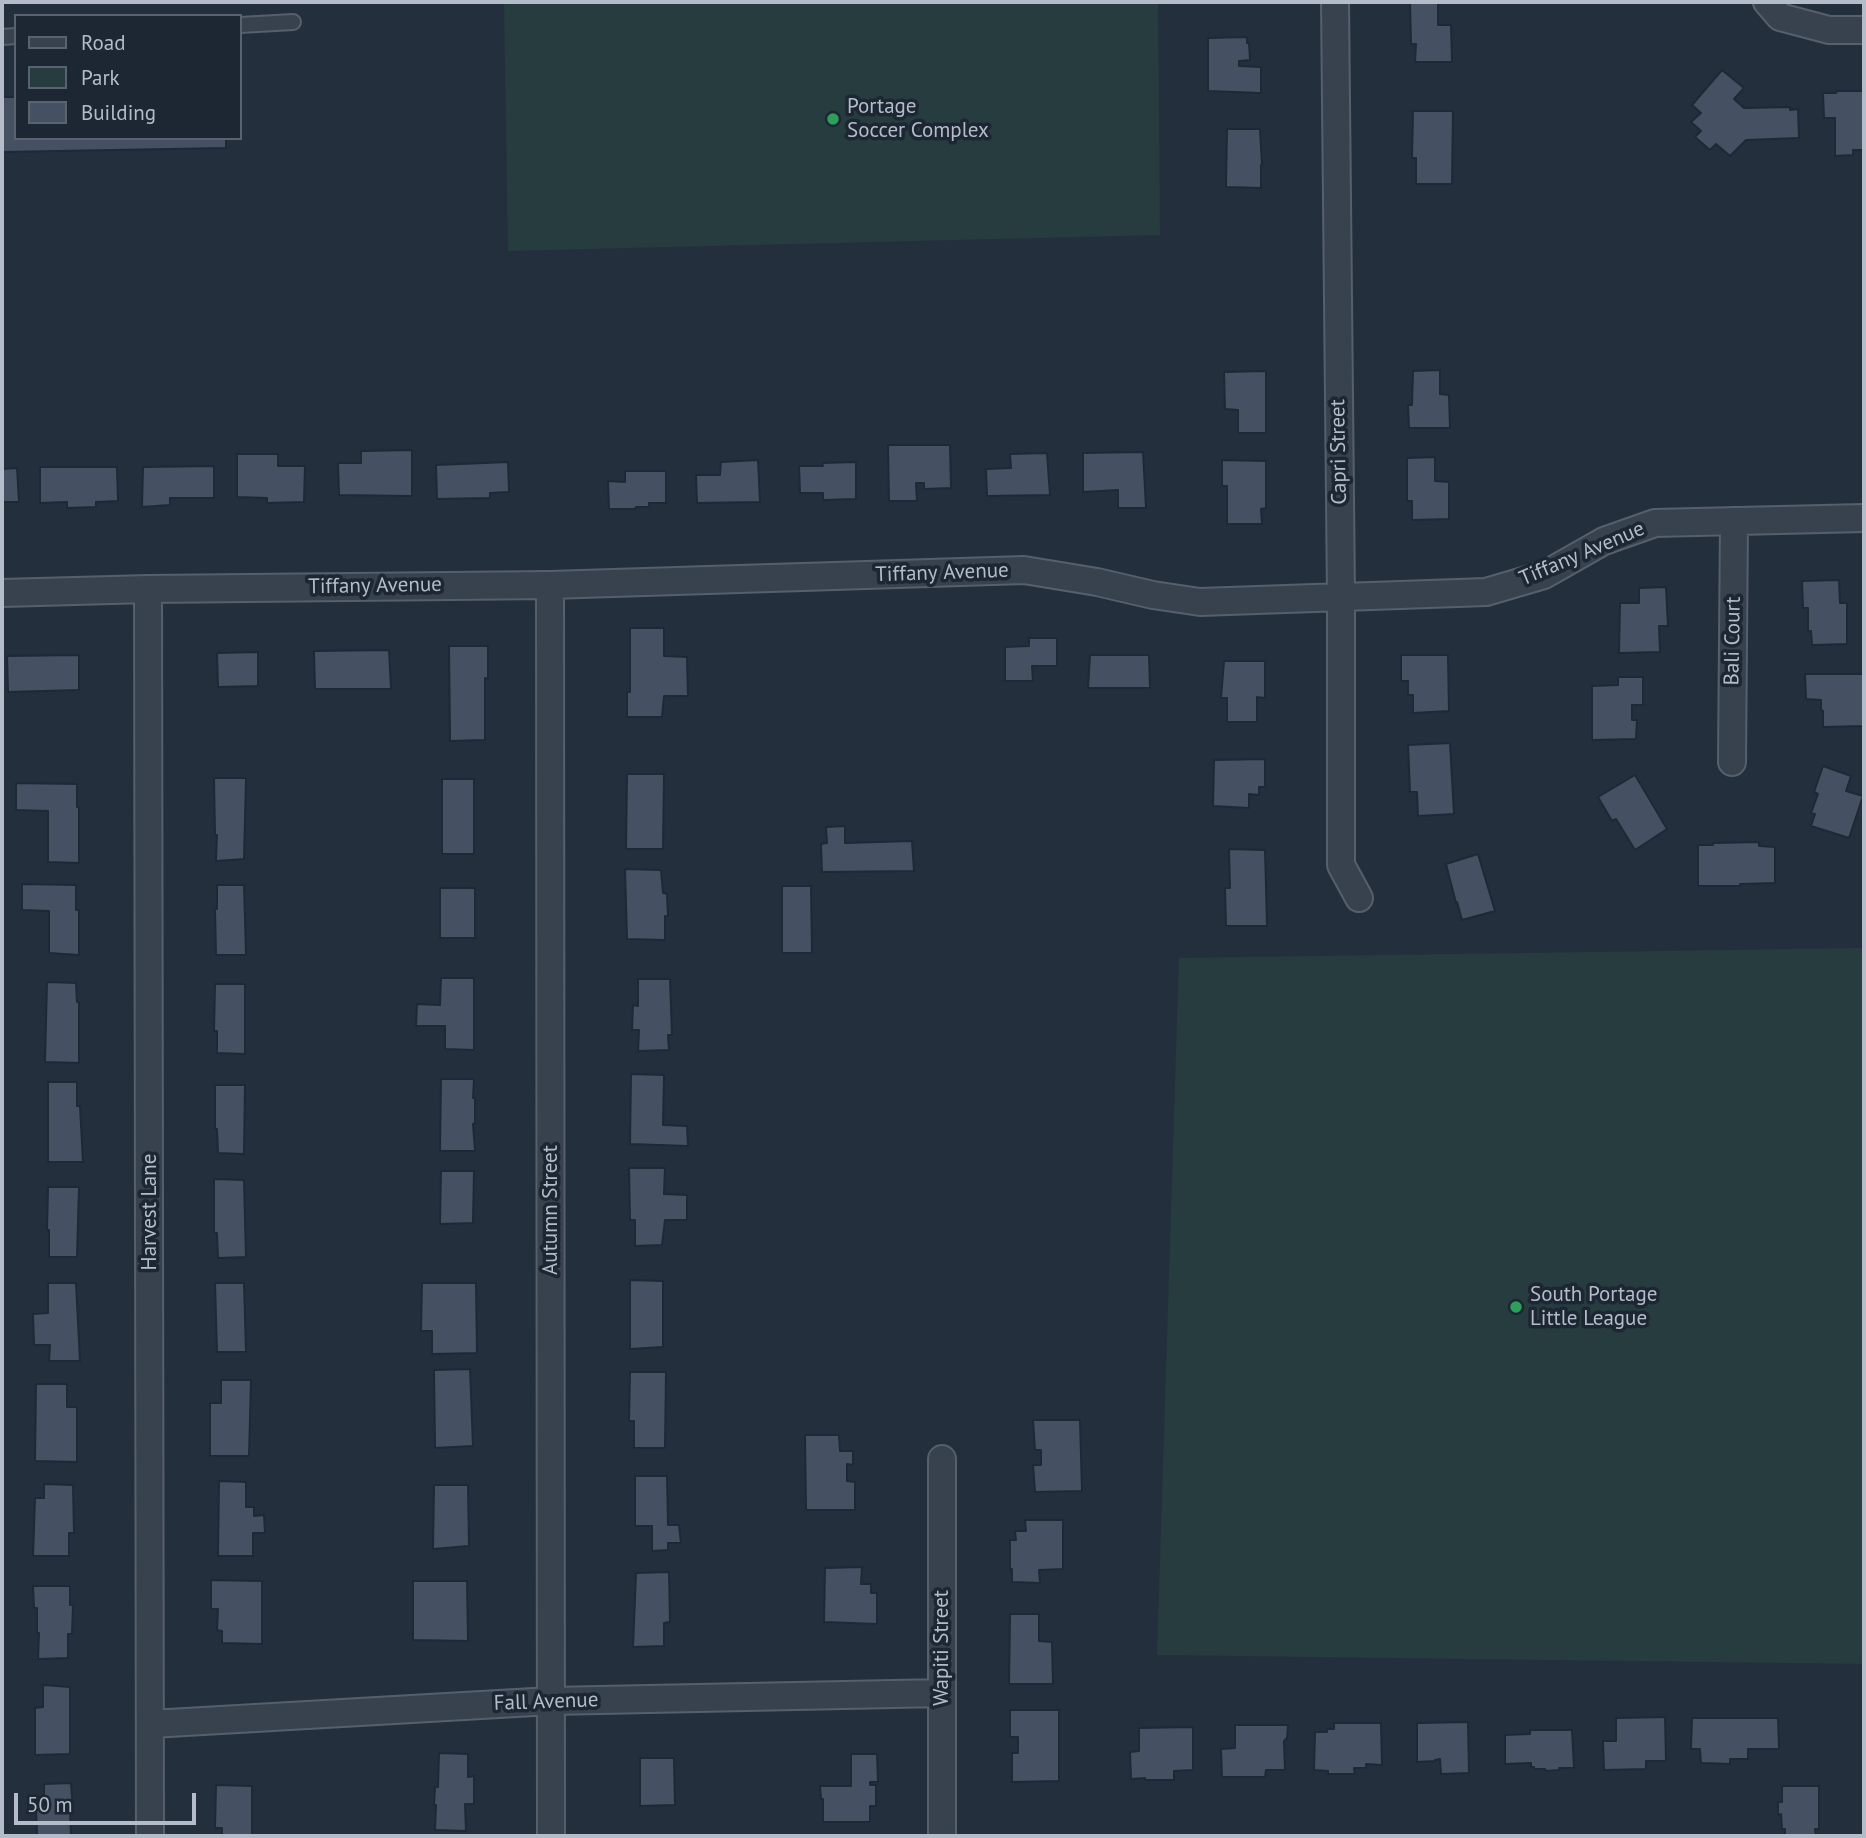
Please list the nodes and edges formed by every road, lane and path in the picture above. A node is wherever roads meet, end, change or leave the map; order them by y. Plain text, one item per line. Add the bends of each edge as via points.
1 (1335, 2) edge
2 (1774, 9) edge
3 (293, 22) dead end
4 (242, 25) edge
5 (1864, 30) edge
6 (1864, 518) edge
7 (1734, 521) junction
8 (550, 584) junction
9 (148, 589) junction
10 (2, 593) edge
11 (1341, 596) junction
12 (1732, 762) dead end
13 (1359, 898) dead end
14 (942, 1459) dead end
15 (942, 1693) junction
16 (551, 1701) junction
17 (151, 1724) junction
18 (150, 1836) edge
19 (551, 1836) edge
20 (942, 1836) edge

1 - 11 street, Capri Street
2 - 5 street via 1829,30
3 - 4 lane
6 - 7 street, Tiffany Avenue
7 - 11 street, Tiffany Avenue via 1655,523 1604,541 1544,575 1486,592
7 - 12 street, Bali Court
8 - 9 street, Tiffany Avenue
8 - 11 street, Tiffany Avenue via 1024,570 1200,602
8 - 16 street, Autumn Street
9 - 10 street, Tiffany Avenue
9 - 17 street, Harvest Lane
11 - 13 street, Capri Street via 1341,865
14 - 15 street, Wapiti Street
15 - 16 street, Fall Avenue
15 - 20 street, Wapiti Street
16 - 17 street, Fall Avenue
16 - 19 street, Autumn Street
17 - 18 street, Harvest Lane

